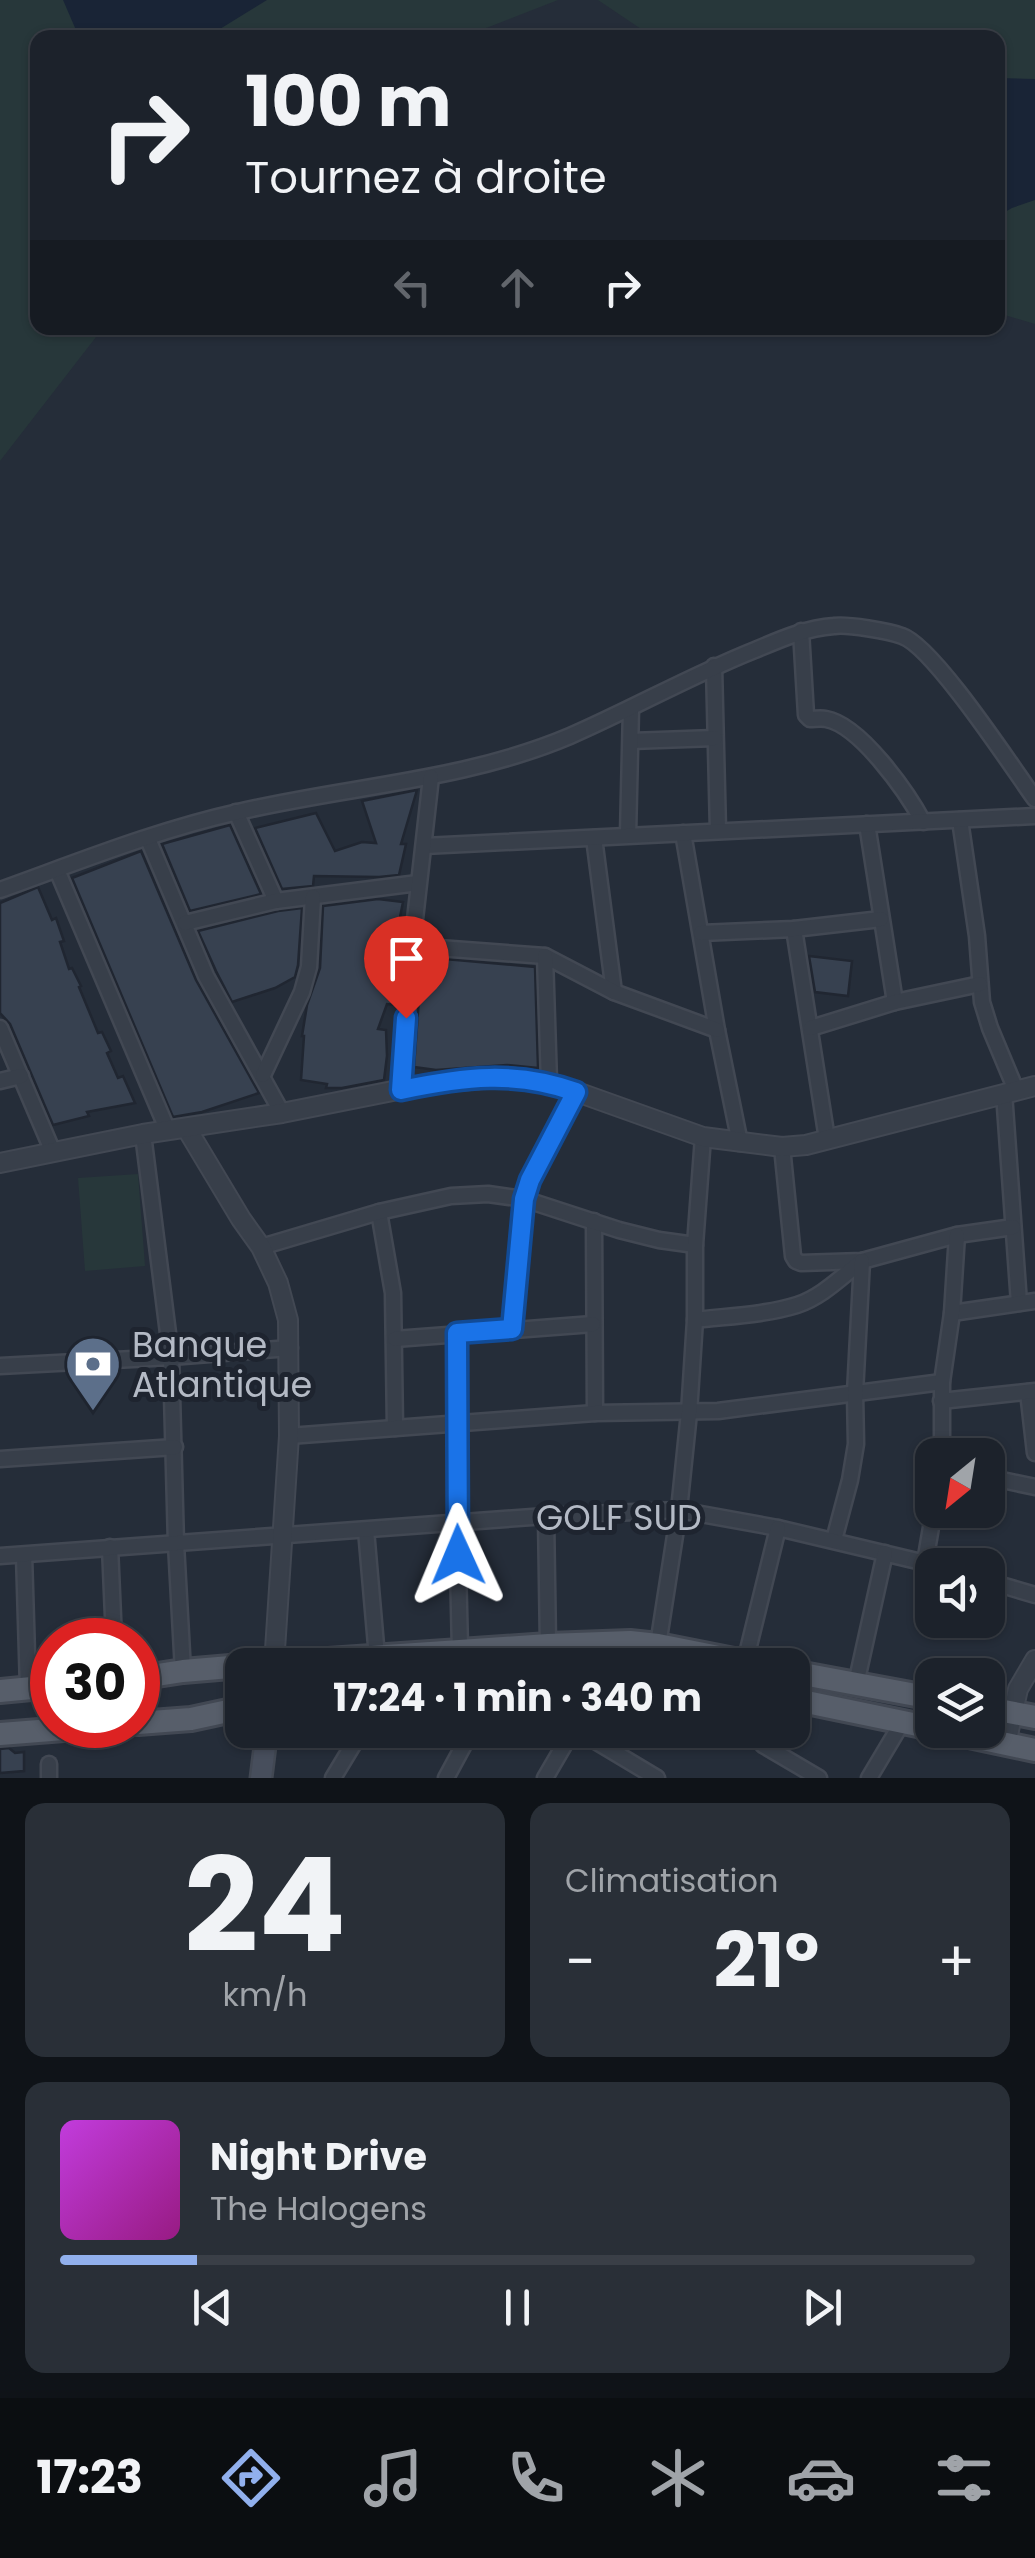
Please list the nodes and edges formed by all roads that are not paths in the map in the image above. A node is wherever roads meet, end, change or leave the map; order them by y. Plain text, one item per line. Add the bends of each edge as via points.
1 (801, 631) junction
2 (714, 666) junction
3 (631, 708) junction
4 (715, 738) junction
5 (631, 741) junction
6 (430, 776) junction
7 (1035, 799) edge
8 (236, 812) junction
9 (1035, 816) edge
10 (960, 820) junction
11 (923, 822) junction
12 (867, 824) junction
13 (718, 831) junction
14 (683, 834) junction
15 (628, 835) junction
16 (594, 838) junction
17 (148, 839) junction
18 (424, 846) junction
19 (57, 870) junction
20 (418, 884) junction
21 (0, 890) edge
22 (313, 897) junction
23 (276, 902) junction
24 (881, 919) junction
25 (185, 923) junction
26 (794, 929) junction
27 (700, 933) junction
28 (412, 946) junction
29 (545, 956) junction
30 (980, 984) junction
31 (614, 992) junction
32 (895, 1002) junction
33 (0, 1028) edge
34 (811, 1028) junction
35 (717, 1030) junction
36 (20, 1076) junction
37 (263, 1076) junction
38 (0, 1081) edge
39 (549, 1082) junction
40 (401, 1090) junction
41 (1019, 1090) edge
42 (576, 1092) junction
43 (282, 1113) junction
44 (177, 1130) junction
45 (143, 1134) junction
46 (703, 1137) junction
47 (827, 1138) junction
48 (740, 1143) junction
49 (782, 1147) junction
50 (53, 1152) junction
51 (0, 1163) edge
52 (524, 1199) junction
53 (378, 1212) junction
54 (594, 1221) junction
55 (1013, 1227) junction
56 (957, 1235) junction
57 (695, 1245) junction
58 (261, 1247) junction
59 (862, 1261) junction
60 (1027, 1302) edge
61 (952, 1312) junction
62 (695, 1320) junction
63 (594, 1324) junction
64 (512, 1329) junction
65 (457, 1333) junction
66 (395, 1339) junction
67 (290, 1348) junction
68 (172, 1357) junction
69 (0, 1366) edge
70 (942, 1382) junction
71 (1031, 1391) edge
72 (854, 1393) junction
73 (940, 1400) junction
74 (596, 1413) junction
75 (689, 1413) junction
76 (457, 1424) junction
77 (395, 1428) junction
78 (289, 1436) junction
79 (941, 1438) edge
80 (175, 1447) junction
81 (1035, 1452) edge
82 (0, 1459) edge
83 (1005, 1481) edge
84 (1035, 1487) edge
85 (679, 1510) junction
86 (546, 1516) junction
87 (457, 1523) junction
88 (778, 1528) junction
89 (366, 1530) junction
90 (282, 1536) junction
91 (834, 1540) junction
92 (176, 1544) junction
93 (110, 1548) junction
94 (885, 1553) junction
95 (0, 1556) edge
96 (24, 1556) junction
97 (915, 1560) edge
98 (1005, 1586) edge
99 (1035, 1595) edge
100 (113, 1618) edge
101 (658, 1644) junction
102 (548, 1645) junction
103 (270, 1648) edge
104 (376, 1648) edge
105 (460, 1648) edge
106 (495, 1648) edge
107 (677, 1648) edge
108 (755, 1648) edge
109 (1035, 1660) edge
110 (225, 1667) edge
111 (183, 1671) junction
112 (160, 1675) edge
113 (810, 1675) edge
114 (856, 1684) junction
115 (28, 1688) joint
116 (0, 1690) edge
117 (915, 1695) edge
118 (810, 1703) edge
119 (225, 1712) edge
120 (1024, 1715) edge
121 (160, 1721) edge
122 (903, 1722) junction
123 (915, 1724) edge
124 (30, 1732) edge
125 (0, 1734) edge
126 (1006, 1744) joint
127 (265, 1748) edge
128 (351, 1748) edge
129 (462, 1748) edge
130 (564, 1748) edge
131 (605, 1748) edge
132 (768, 1748) edge
133 (1035, 1750) edge
134 (790, 1762) junction
135 (652, 1776) edge
136 (262, 1778) edge
137 (333, 1778) edge
138 (446, 1778) edge
139 (545, 1778) edge
140 (780, 1778) edge
141 (819, 1778) edge
142 (869, 1778) edge

1 - 2 street
1 - 7 street via 839,625 905,636 932,660
1 - 11 street via 806,715 854,732
2 - 3 street
2 - 4 street
3 - 5 street
3 - 6 street via 566,738
4 - 5 street
4 - 13 street
5 - 15 street
6 - 8 street
6 - 18 street
8 - 17 street
8 - 23 street
9 - 10 street
10 - 11 street
10 - 30 street
11 - 12 street
12 - 13 street
12 - 24 street
13 - 14 street
14 - 15 street
14 - 27 street
15 - 16 street
16 - 18 street
16 - 31 street
17 - 19 street
17 - 25 street
18 - 20 street
19 - 21 street
19 - 44 street
20 - 22 street
20 - 28 street
22 - 23 street
22 - 37 street via 309,967
23 - 25 street
24 - 26 street
24 - 32 street
25 - 37 street via 206,976
26 - 27 street
26 - 34 street
27 - 35 street
28 - 29 street
28 - 40 street
29 - 31 street
29 - 39 street
30 - 32 street
30 - 41 street via 990,1028
31 - 35 street
32 - 34 street
33 - 36 street
34 - 47 street
35 - 48 street
36 - 38 street
36 - 50 street
37 - 43 street
39 - 40 street via 468,1078
39 - 42 street
40 - 43 street
41 - 47 street
41 - 55 street
42 - 46 street
42 - 52 street
43 - 44 street
44 - 45 street
44 - 58 street
45 - 50 street
45 - 68 street
46 - 48 street
46 - 57 street
47 - 49 street
48 - 49 street
49 - 59 street via 796,1261
50 - 51 street
52 - 53 street via 451,1196
52 - 54 street
52 - 64 street
53 - 58 street
53 - 66 street
54 - 57 street
54 - 63 street
55 - 56 street
55 - 60 street
56 - 59 street
56 - 61 street
57 - 62 street
58 - 67 street via 278,1283
59 - 62 street via 800,1304
59 - 72 street
60 - 61 street
61 - 70 street
62 - 75 street
63 - 64 street
63 - 74 street
64 - 65 street
65 - 66 street
65 - 76 street
66 - 77 street
67 - 68 street
67 - 78 street
68 - 69 street
68 - 80 street
70 - 72 street
70 - 73 street
71 - 73 street
71 - 81 street
72 - 75 street
72 - 91 street via 856,1444
73 - 79 street
74 - 75 street
74 - 76 street
75 - 85 street
76 - 77 street
76 - 87 street
77 - 78 street
78 - 90 street
80 - 82 street
80 - 92 street
83 - 84 street
85 - 86 street, GOLF SUD
85 - 88 street, GOLF SUD
85 - 101 street
86 - 87 street, GOLF SUD
86 - 102 street
87 - 89 street, GOLF SUD
87 - 105 street
88 - 91 street, GOLF SUD
88 - 108 street
89 - 90 street, GOLF SUD
89 - 104 street
90 - 92 street, GOLF SUD
90 - 103 street
91 - 94 street, GOLF SUD
92 - 93 street, GOLF SUD
92 - 111 street
93 - 96 street, GOLF SUD
93 - 100 street
94 - 97 street, GOLF SUD
94 - 114 street
95 - 96 street, GOLF SUD
96 - 115 street
98 - 99 street
101 - 102 main road
101 - 107 main road
102 - 106 main road
109 - 120 street via 1018,1689
110 - 111 main road
111 - 112 main road
113 - 114 main road
114 - 117 main road
115 - 116 main road
118 - 122 main road
119 - 121 main road
120 - 126 street
122 - 123 main road
122 - 142 street
124 - 125 main road
126 - 133 main road
127 - 136 main road
128 - 137 street
129 - 138 street
130 - 139 street
131 - 135 street
132 - 134 street
134 - 140 street
134 - 141 street

